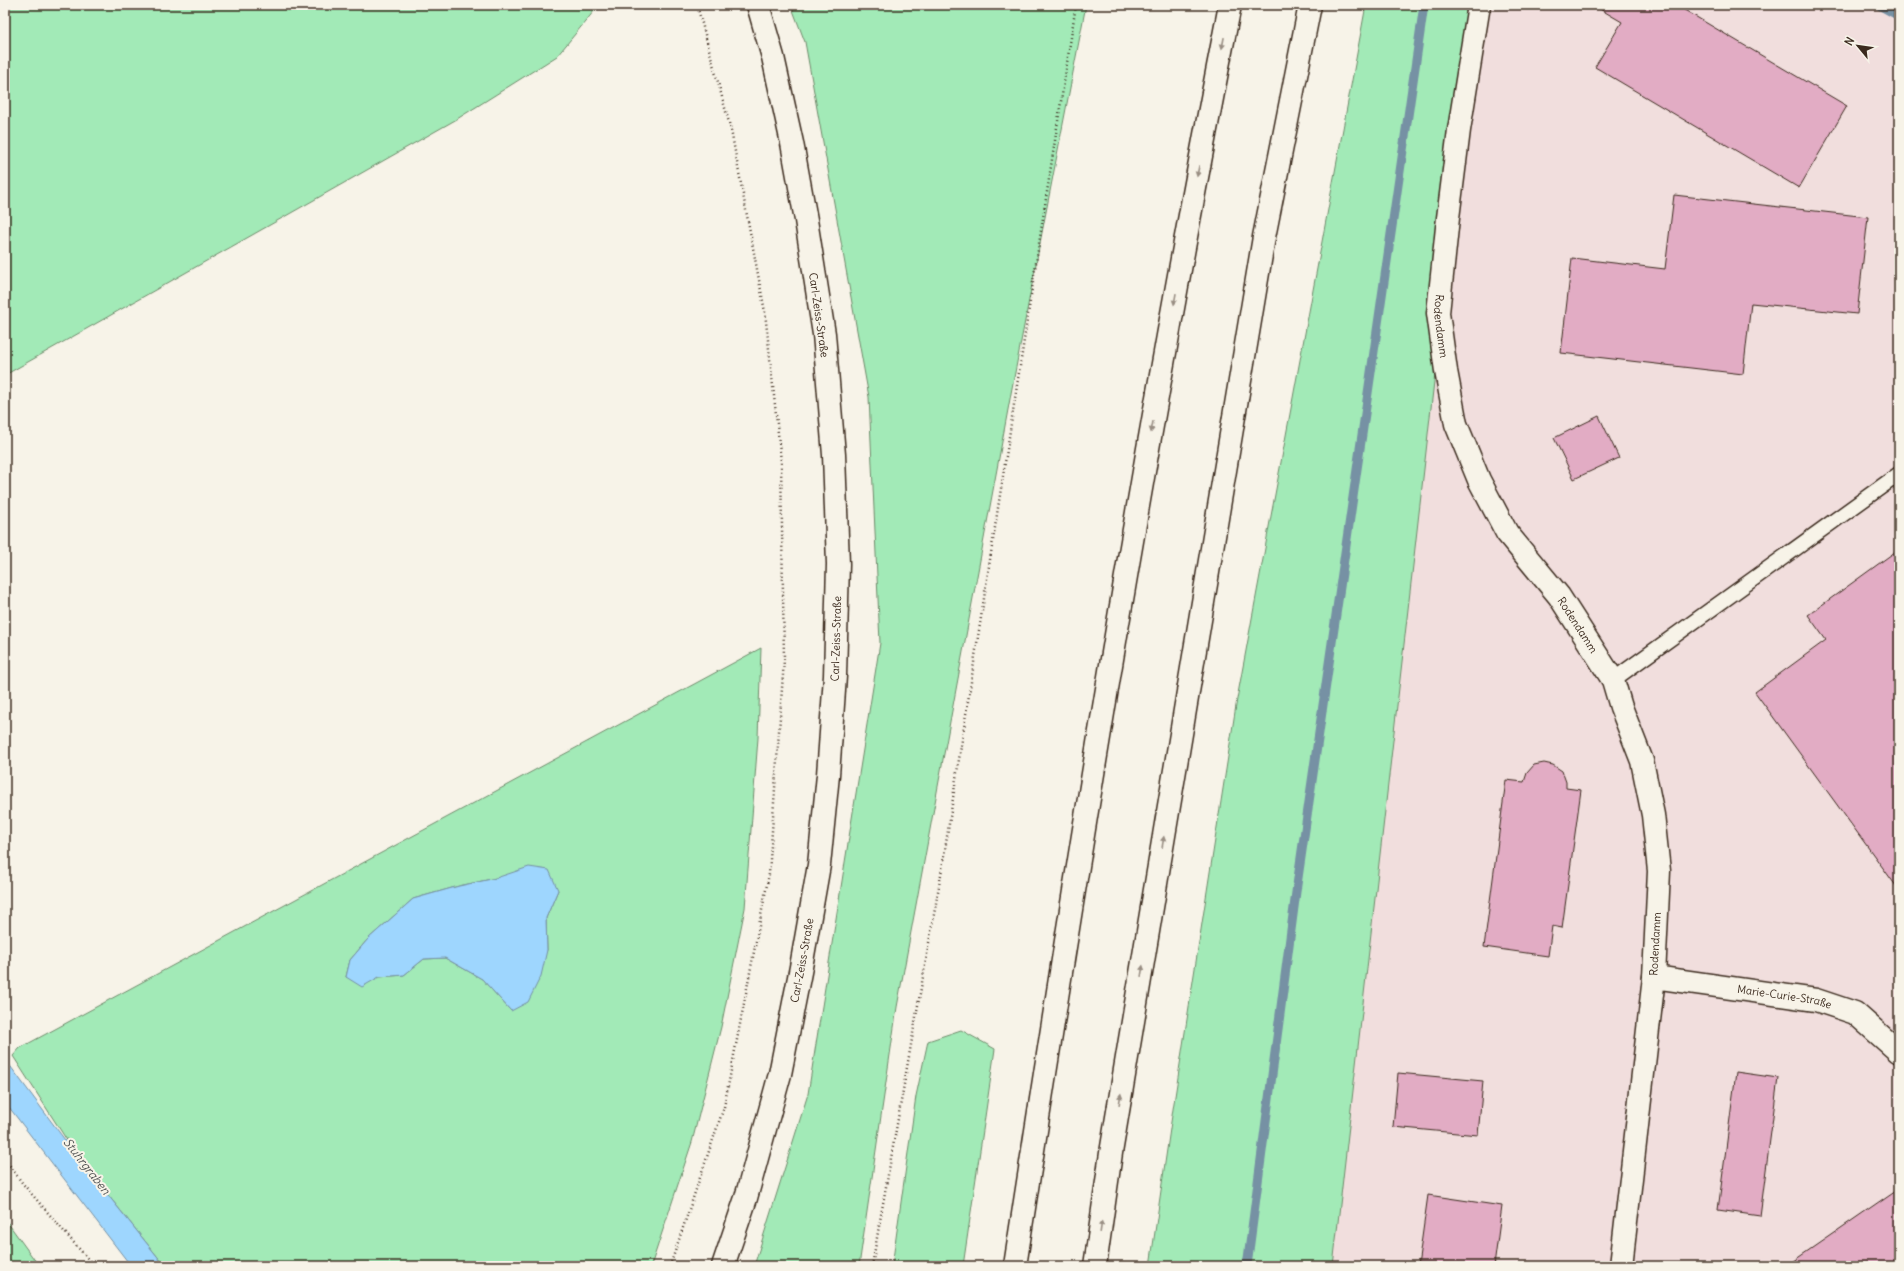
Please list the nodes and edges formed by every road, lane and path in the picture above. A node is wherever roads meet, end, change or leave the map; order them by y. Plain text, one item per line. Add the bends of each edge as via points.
1 (697, 5) edge
2 (758, 5) edge
3 (1076, 5) edge
4 (1230, 5) edge
5 (1310, 5) edge
6 (1479, 5) edge
7 (1899, 474) edge
8 (1613, 680) junction
9 (1654, 977) junction
10 (1899, 1052) edge
11 (5, 1159) edge
12 (94, 1266) edge
13 (670, 1266) edge
14 (723, 1266) edge
15 (872, 1266) edge
16 (1015, 1266) edge
17 (1095, 1266) edge
18 (1621, 1266) edge

1 - 13 path via 731,130 765,312 781,461 784,660 769,874 724,1107
2 - 14 main road, Carl-Zeiss-Straße via 792,143 824,334 834,455 838,564 836,676 819,865 801,967 780,1074 746,1198
3 - 15 path via 943,862
4 -> 16 main road via 1191,203 1130,556
17 -> 5 main road via 1111,1152 1264,237
6 - 8 main road, Rodendamm via 1457,146 1438,313 1456,424 1479,480 1507,533 1559,596
7 - 8 lane
8 - 9 main road, Rodendamm via 1642,761 1653,815 1659,871
9 - 10 main road, Marie-Curie-Straße via 1816,1000 1854,1013
9 - 18 main road, Rodendamm
11 - 12 path via 23,1184

